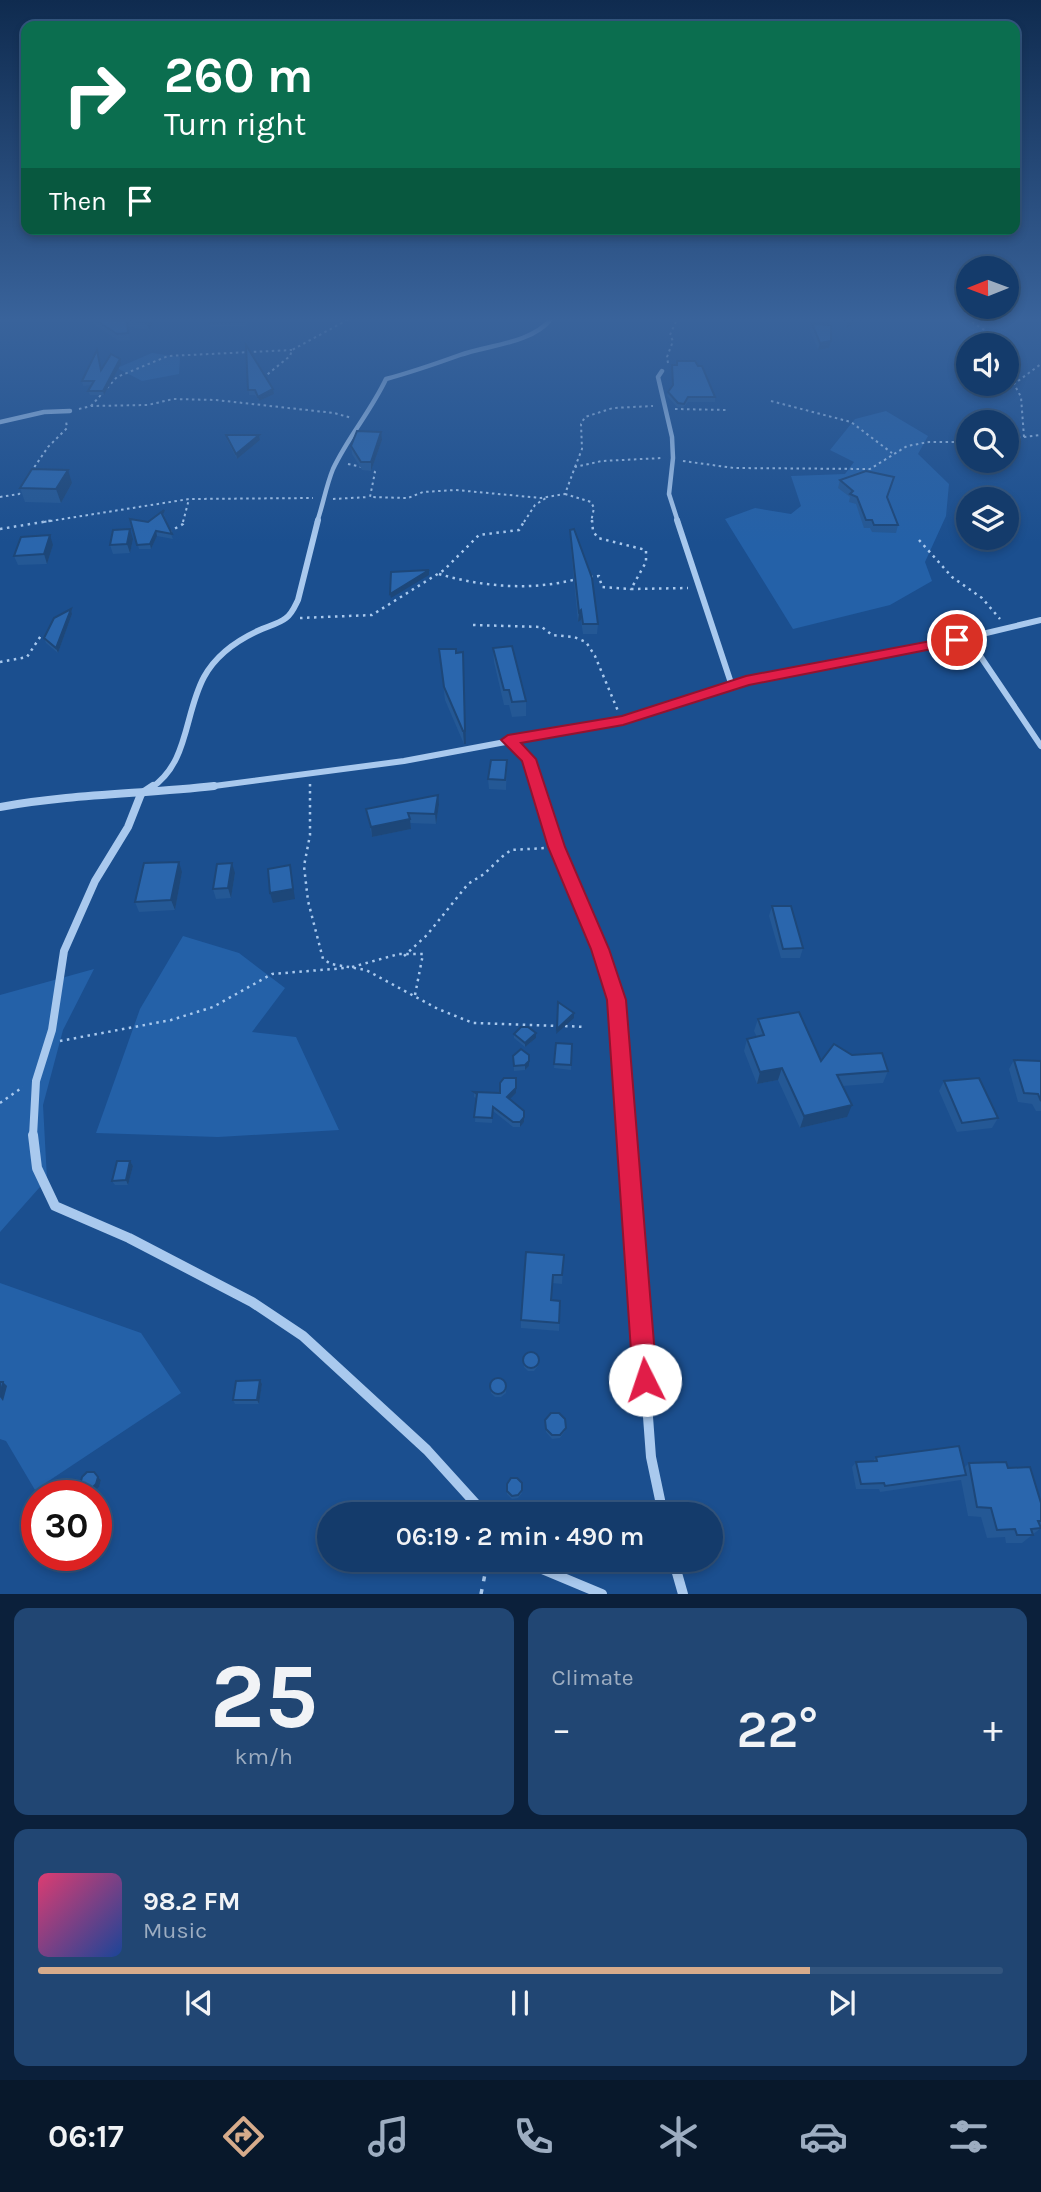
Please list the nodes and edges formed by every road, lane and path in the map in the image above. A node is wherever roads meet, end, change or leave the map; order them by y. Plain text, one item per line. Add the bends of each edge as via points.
1 (102, 393) edge
2 (378, 393) edge
3 (663, 393) edge
4 (1019, 393) edge
5 (253, 396) edge
6 (771, 401) dead end
7 (249, 404) junction
8 (91, 406) junction
9 (667, 407) junction
10 (727, 410) dead end
11 (70, 411) junction
12 (361, 420) junction
13 (0, 422) edge
14 (1041, 435) edge
15 (1024, 437) junction
16 (1019, 438) edge
17 (956, 442) edge
18 (892, 453) junction
19 (673, 459) junction
20 (337, 463) junction
21 (575, 467) junction
22 (29, 475) edge
23 (24, 487) edge
24 (565, 494) junction
25 (0, 497) edge
26 (370, 497) junction
27 (546, 498) junction
28 (189, 499) junction
29 (324, 499) junction
30 (0, 529) edge
31 (160, 535) edge
32 (919, 540) dead end
33 (438, 574) junction
34 (631, 589) junction
35 (702, 589) junction
36 (287, 618) junction
37 (1041, 620) edge
38 (473, 625) dead end
39 (1005, 628) junction
40 (42, 634) dead end
41 (968, 638) junction
42 (0, 662) edge
43 (732, 685) junction
44 (623, 720) junction
45 (508, 740) junction
46 (1041, 746) edge
47 (310, 773) junction
48 (141, 794) junction
49 (0, 807) edge
50 (556, 847) junction
51 (404, 956) junction
52 (348, 968) junction
53 (415, 995) junction
54 (584, 1027) dead end
55 (48, 1044) junction
56 (36, 1082) junction
57 (0, 1103) edge
58 (474, 1502) edge
59 (660, 1502) edge
60 (485, 1572) edge
61 (543, 1572) edge
62 (677, 1572) edge
63 (481, 1594) edge
64 (602, 1594) edge
65 (683, 1594) edge

1 - 8 path
2 - 12 street
3 - 9 street
4 - 15 path
5 - 7 path
6 - 18 path via 850,422
7 - 8 path via 173,399 148,405
7 - 12 path
8 - 11 path
9 - 10 path
9 - 19 street
9 - 21 path via 620,406 586,416
11 - 13 street
11 - 22 path via 67,428
12 - 20 street
14 - 15 path
15 - 16 path
17 - 18 path via 916,444
18 - 19 path via 881,467 870,469 734,468
19 - 21 path via 602,461
19 - 35 street via 667,486 670,501
20 - 26 path via 374,470
20 - 29 street
21 - 24 path
23 - 25 path via 19,494
24 - 27 path
24 - 34 path via 591,502 595,537 646,550 646,562
26 - 27 path via 408,498 456,490
26 - 29 path
27 - 33 path via 535,505 519,530 479,535
28 - 29 path
28 - 30 path
28 - 31 path via 183,524
29 - 36 street via 298,600
32 - 39 path via 952,577 996,612
33 - 34 path via 474,584 530,585 598,576 602,587
33 - 36 path via 372,615
34 - 35 path
35 - 43 street
36 - 48 street via 249,635 213,664 204,677 170,771
37 - 39 street
38 - 44 path via 542,627 552,635 586,642
39 - 41 street
40 - 42 path via 24,661
41 - 43 street
41 - 46 street
43 - 44 street
44 - 45 street
45 - 47 street via 404,761
45 - 50 street via 529,759
47 - 48 street
47 - 52 path via 310,835 304,866 308,901 323,959
48 - 49 street via 43,799
48 - 55 street via 64,951
50 - 51 path via 511,850 468,884
50 - 59 street via 617,1000 651,1457
51 - 52 path
51 - 53 path via 423,954
52 - 53 path via 366,970
52 - 55 path via 272,974 213,1007
53 - 54 path via 473,1023
55 - 56 street
56 - 57 path
56 - 58 street via 33,1132 37,1168 55,1206 129,1238 252,1302 303,1336 427,1450
60 - 63 path
61 - 64 street
62 - 65 street

